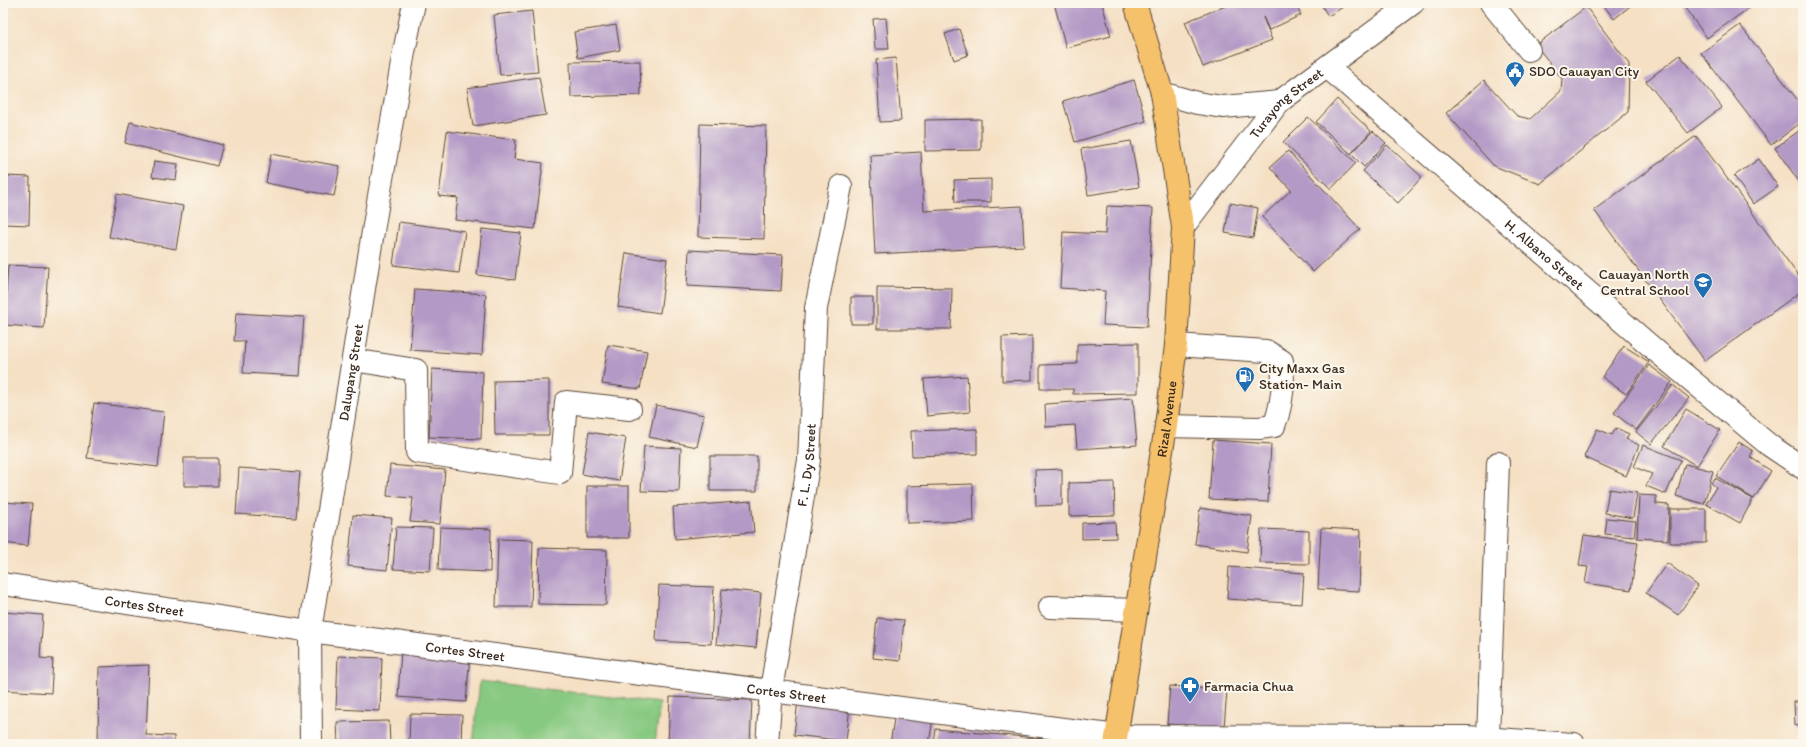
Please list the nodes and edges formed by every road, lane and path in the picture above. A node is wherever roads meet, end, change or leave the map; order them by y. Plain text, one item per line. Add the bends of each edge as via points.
1 (414, 3) edge
2 (1135, 3) edge
3 (1413, 3) edge
4 (1491, 3) edge
5 (1529, 50) dead end
6 (1327, 67) junction
7 (1162, 93) junction
8 (1279, 102) junction
9 (841, 186) dead end
10 (1183, 227) junction
11 (1176, 345) junction
12 (353, 360) junction
13 (630, 409) dead end
14 (1166, 426) junction
15 (1498, 463) dead end
16 (1803, 468) edge
17 (3, 584) edge
18 (1050, 607) dead end
19 (1136, 610) junction
20 (310, 631) junction
21 (771, 690) junction
22 (1488, 738) junction
23 (1116, 740) edge
24 (1466, 740) edge
25 (311, 744) edge
26 (767, 744) edge
27 (1574, 744) edge

1 - 12 street, Dalupang Street
2 - 7 main road, Rizal Avenue
3 - 6 street, Turayong Street
4 - 5 street
6 - 8 street, Turayong Street
6 - 16 street, H. Albano Street via 1661,355 1769,445
7 - 8 street via 1197,103 1223,106
7 - 10 main road, Rizal Avenue
8 - 10 street, Turayong Street
9 - 21 street, F. L. Dy Street via 816,308 809,460
10 - 11 main road, Rizal Avenue
11 - 14 main road, Rizal Avenue
11 - 14 street via 1266,351 1282,361 1282,388 1274,426
12 - 13 street via 416,370 417,452 560,473 566,402
12 - 20 street, Dalupang Street
14 - 19 main road, Rizal Avenue
15 - 22 street
17 - 20 street, Cortes Street
18 - 19 street
19 - 23 main road, Rizal Avenue
20 - 21 street, Cortes Street
20 - 25 street, Dalupang Street
21 - 23 street, Cortes Street
21 - 26 street, F. L. Dy Street
22 - 24 street, Cortes Street
22 - 27 street, Cortes Street
23 - 24 street, Cortes Street

